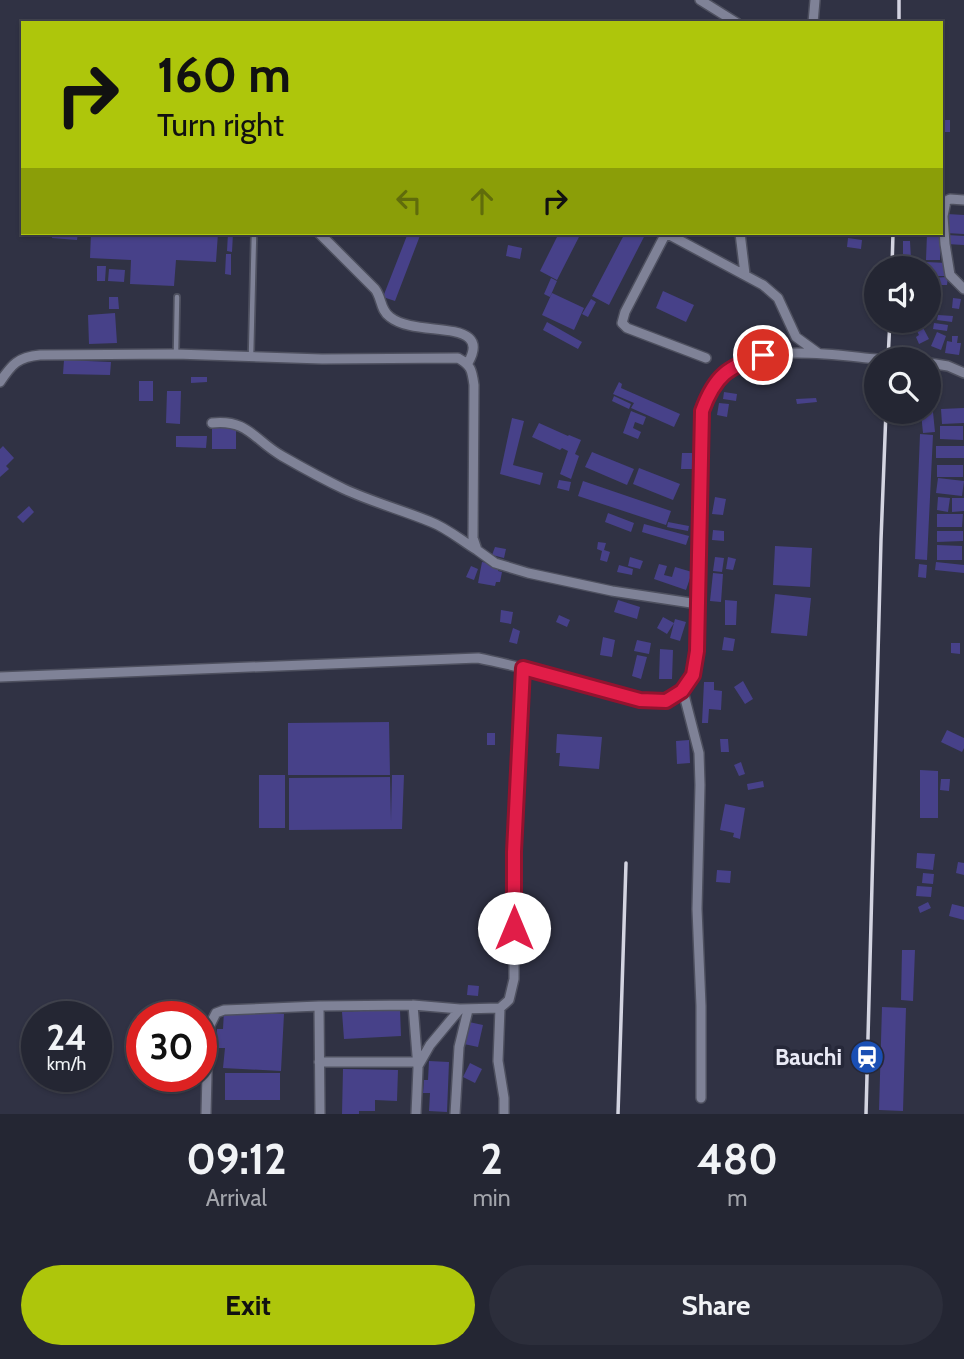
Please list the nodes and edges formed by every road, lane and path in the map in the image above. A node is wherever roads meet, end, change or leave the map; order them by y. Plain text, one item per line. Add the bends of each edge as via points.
1 (700, 0) edge
2 (814, 0) edge
3 (734, 21) edge
4 (813, 21) edge
5 (964, 200) edge
6 (254, 235) edge
7 (320, 235) edge
8 (665, 235) edge
9 (670, 235) edge
10 (740, 235) edge
11 (745, 274) junction
12 (964, 289) edge
13 (177, 297) dead end
14 (818, 353) junction
15 (176, 354) junction
16 (251, 357) junction
17 (706, 358) dead end
18 (864, 358) edge
19 (468, 363) junction
20 (941, 365) edge
21 (964, 373) edge
22 (0, 382) edge
23 (212, 423) dead end
24 (477, 550) junction
25 (698, 604) junction
26 (523, 668) junction
27 (0, 677) edge
28 (682, 691) junction
29 (413, 1005) junction
30 (319, 1006) junction
31 (500, 1008) junction
32 (464, 1009) junction
33 (319, 1062) junction
34 (417, 1065) junction
35 (701, 1098) dead end
36 (206, 1114) edge
37 (320, 1114) edge
38 (416, 1114) edge
39 (455, 1114) edge
40 (504, 1114) edge

1 - 3 street
2 - 4 street
5 - 12 street via 946,201 943,216 950,275
6 - 16 lane
7 - 19 street via 375,289 387,316 467,337 473,349
8 - 17 street via 622,323
9 - 11 street
10 - 11 street
11 - 14 street via 778,298 796,337
13 - 15 lane
14 - 18 street
14 - 25 street via 763,355 737,364 709,392 702,411
15 - 16 street
15 - 22 street via 25,356 12,364
16 - 19 street via 444,357
19 - 24 street via 474,385 473,538
20 - 21 street
23 - 24 street via 237,424 313,473 431,522
24 - 25 street via 495,563 528,573
25 - 28 street via 693,675
26 - 27 street via 478,658
26 - 28 street via 640,700 666,701
26 - 31 street via 514,852 514,979 509,1000
28 - 35 street via 699,753
29 - 30 street
29 - 32 street
29 - 34 street
30 - 33 street
30 - 36 street via 216,1013 208,1035
31 - 32 street
31 - 40 street via 498,1061
32 - 34 street
32 - 39 street
33 - 34 street
33 - 37 street
34 - 38 street

